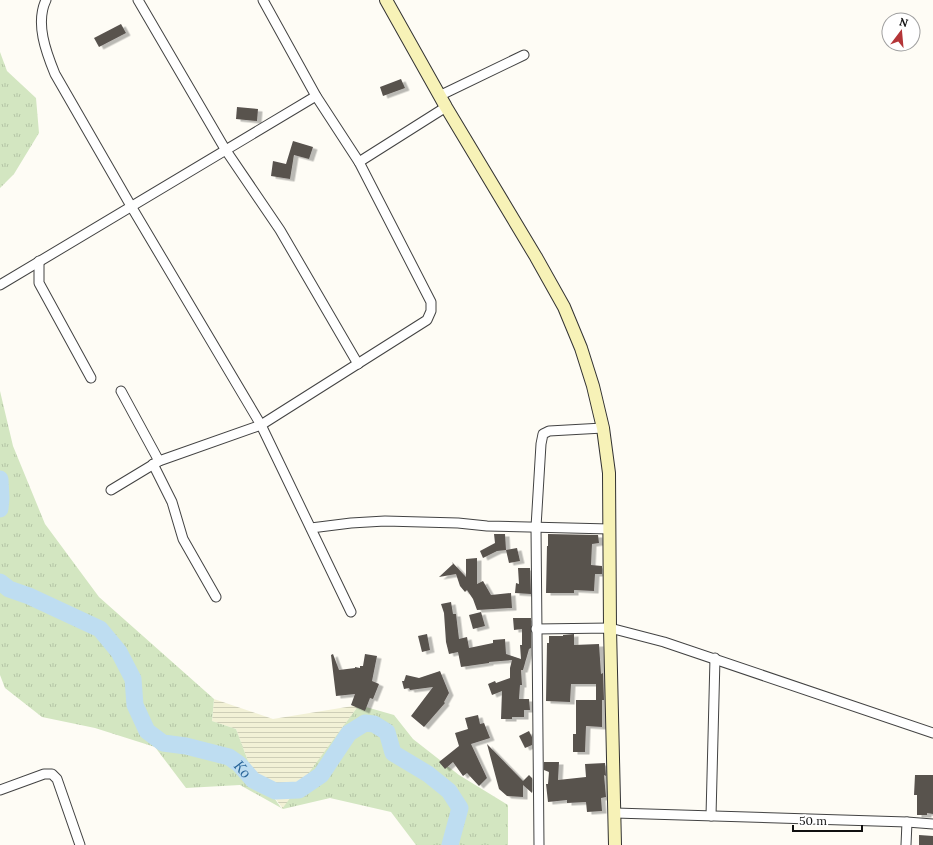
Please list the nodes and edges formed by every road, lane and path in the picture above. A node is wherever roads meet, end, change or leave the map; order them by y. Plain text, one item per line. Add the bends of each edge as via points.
1 (46, 0) edge
2 (138, 0) edge
3 (262, 0) edge
4 (386, 0) edge
5 (524, 55) dead end
6 (316, 96) junction
7 (439, 96) junction
8 (446, 107) junction
9 (225, 150) junction
10 (359, 162) junction
11 (131, 206) junction
12 (39, 261) junction
13 (0, 284) edge
14 (358, 364) junction
15 (91, 378) dead end
16 (121, 391) dead end
17 (262, 425) junction
18 (603, 428) junction
19 (156, 463) junction
20 (111, 490) dead end
21 (536, 527) junction
22 (311, 528) junction
23 (610, 529) junction
24 (216, 597) dead end
25 (351, 612) dead end
26 (536, 628) junction
27 (610, 628) junction
28 (715, 658) junction
29 (933, 733) edge
30 (0, 790) edge
31 (615, 813) junction
32 (711, 816) junction
33 (907, 822) junction
34 (933, 824) edge
35 (80, 845) edge
36 (539, 845) edge
37 (615, 845) edge
38 (906, 845) edge

1 - 11 street via 42,28 55,74
2 - 9 street
3 - 6 street
4 - 7 main road
5 - 7 street
6 - 9 street
6 - 10 street
7 - 8 main road
8 - 10 street
8 - 18 main road via 564,307 582,348
9 - 11 street
9 - 14 street via 280,230
10 - 14 street via 431,302 431,311 427,320
11 - 12 street
11 - 17 street
12 - 13 street
12 - 15 street via 39,283
14 - 17 street
16 - 19 street
17 - 19 street
17 - 22 street
18 - 21 street via 549,431 543,434
18 - 23 main road via 609,473
19 - 20 street
19 - 24 street via 172,502 183,539
21 - 22 street via 385,521
21 - 23 street
21 - 26 street
22 - 25 street
23 - 27 main road
26 - 27 street
26 - 36 street
27 - 28 street
27 - 31 main road
28 - 29 street
28 - 32 street
30 - 35 street via 44,774 52,774 57,779
31 - 32 street
31 - 37 main road
32 - 33 street
33 - 34 street
33 - 38 street

